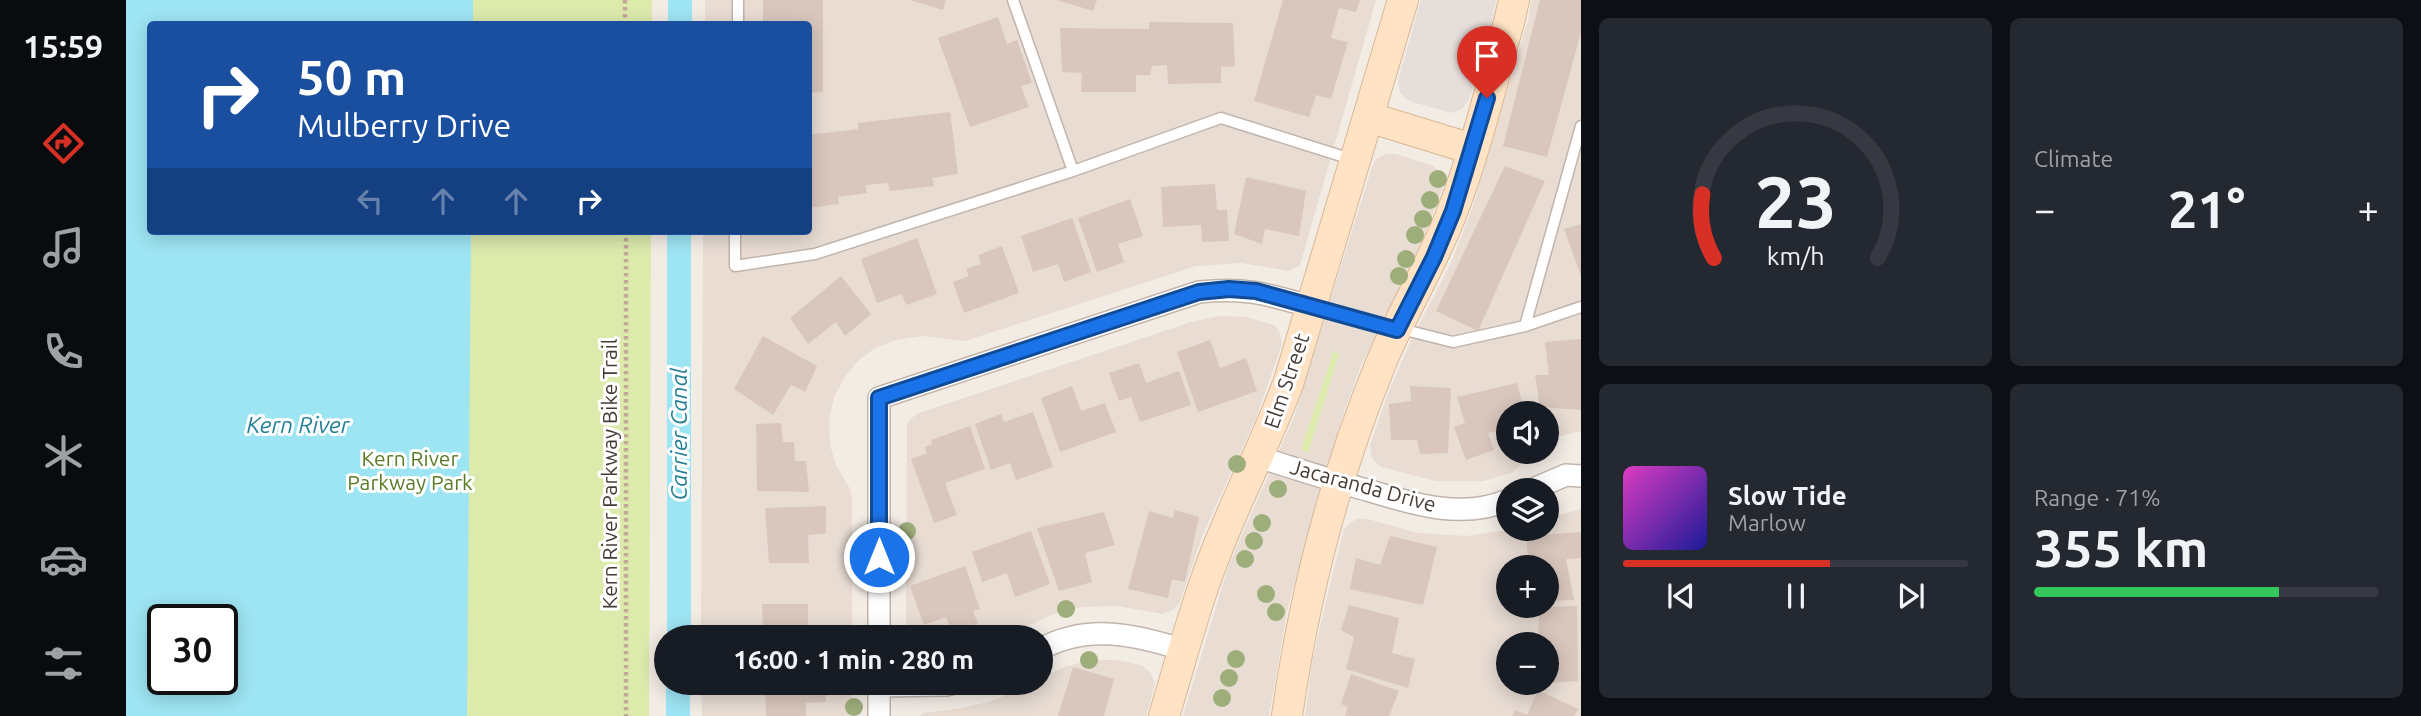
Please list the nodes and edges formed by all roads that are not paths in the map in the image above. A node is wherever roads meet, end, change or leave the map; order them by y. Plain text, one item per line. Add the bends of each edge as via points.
1 (738, 0) edge
2 (1013, 0) edge
3 (1403, 0) edge
4 (1514, 0) edge
5 (738, 21) edge
6 (1368, 117) junction
7 (1581, 126) edge
8 (1472, 149) junction
9 (1356, 160) junction
10 (1073, 171) junction
11 (735, 235) edge
12 (1312, 307) junction
13 (1581, 307) edge
14 (1525, 326) junction
15 (1397, 330) junction
16 (1258, 457) junction
17 (1581, 476) edge
18 (1559, 478) edge
19 (1340, 483) junction
20 (1496, 505) edge
21 (879, 625) edge
22 (1053, 644) edge
23 (1184, 650) junction
24 (879, 695) edge
25 (879, 716) edge
26 (1164, 716) edge
27 (1287, 716) edge

1 - 5 lane
2 - 10 lane
3 - 6 street, Elm Street
4 - 8 street
6 - 8 street
6 - 9 street, Elm Street
7 - 14 lane
8 - 15 street via 1434,257
9 - 10 lane via 1221,118
9 - 12 street, Elm Street
10 - 11 lane via 815,254 735,266
12 - 15 lane
12 - 16 street, Elm Street
12 - 21 street via 1256,291 1199,292 879,398
13 - 14 lane
14 - 15 lane via 1453,342
15 - 19 street via 1365,404
16 - 19 street, Jacaranda Drive
16 - 23 street, Elm Street via 1209,569
17 - 18 street
19 - 20 street, Jacaranda Drive via 1435,508
19 - 27 street via 1307,603
22 - 23 street via 1074,636 1124,634
23 - 26 street, Elm Street
24 - 25 street

